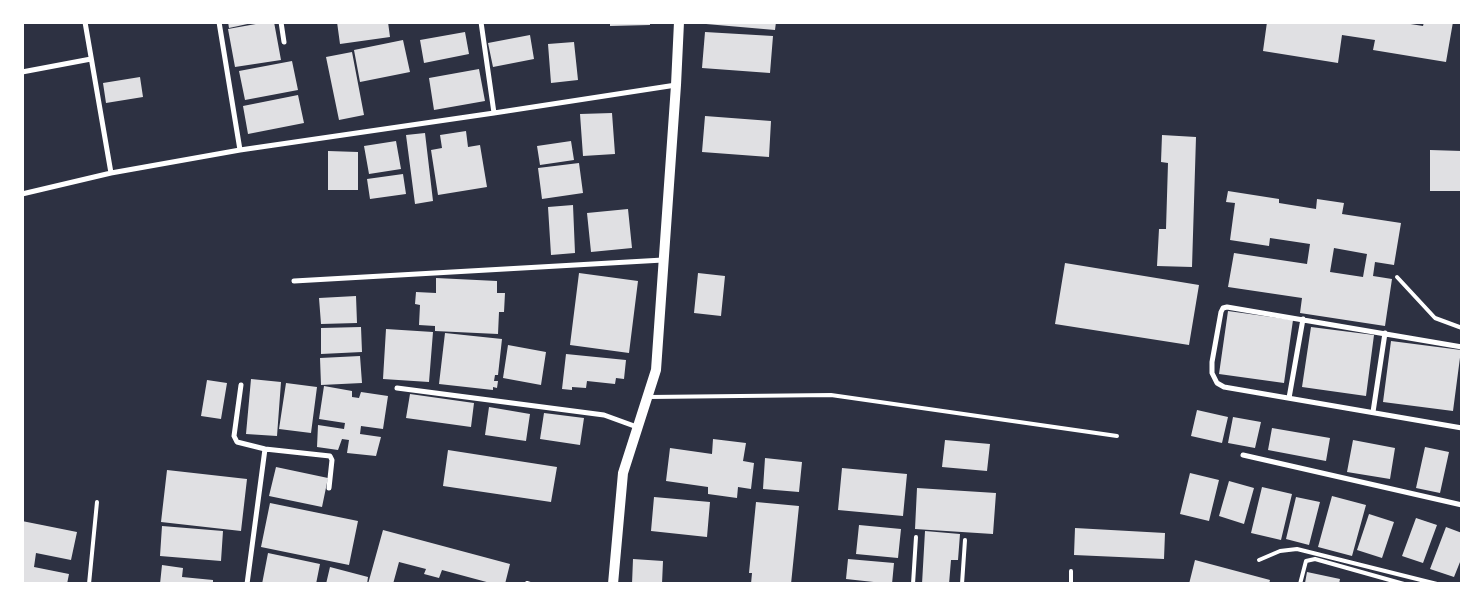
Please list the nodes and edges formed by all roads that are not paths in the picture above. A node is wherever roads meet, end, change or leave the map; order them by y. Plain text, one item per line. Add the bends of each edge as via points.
1 (85, 22) edge
2 (219, 22) edge
3 (281, 22) edge
4 (481, 22) edge
5 (679, 22) edge
6 (284, 42) dead end
7 (91, 58) junction
8 (22, 72) edge
9 (676, 84) junction
10 (494, 113) junction
11 (240, 150) junction
12 (111, 173) junction
13 (22, 194) edge
14 (663, 260) junction
15 (1397, 277) dead end
16 (294, 281) dead end
17 (1303, 319) junction
18 (1462, 328) edge
19 (1385, 333) junction
20 (1462, 347) edge
21 (241, 386) dead end
22 (397, 388) dead end
23 (647, 397) junction
24 (1289, 398) junction
25 (1373, 412) junction
26 (637, 427) junction
27 (1462, 428) edge
28 (1117, 436) dead end
29 (265, 449) junction
30 (1243, 456) dead end
31 (329, 488) dead end
32 (97, 502) dead end
33 (1462, 505) edge
34 (916, 537) dead end
35 (964, 540) dead end
36 (1259, 560) dead end
37 (1071, 571) dead end
38 (1395, 582) edge
39 (89, 584) edge
40 (247, 584) edge
41 (613, 584) edge
42 (913, 584) edge
43 (962, 584) edge
44 (1071, 584) edge
45 (1300, 584) edge
46 (1404, 584) edge
47 (1437, 584) edge

1 - 7 street
2 - 11 street
3 - 6 street
4 - 10 street
5 - 9 main road
7 - 8 street
7 - 12 street
9 - 10 street
9 - 14 main road
10 - 11 street
11 - 12 street
12 - 13 street
14 - 16 street
14 - 23 main road via 656,370
15 - 18 lane via 1435,318
17 - 19 street
17 - 24 street
17 - 24 street via 1223,308 1212,362 1213,377 1224,387
19 - 20 street
19 - 25 street
21 - 29 street via 235,439 240,444
22 - 26 street via 604,415
23 - 26 main road
23 - 28 lane via 831,395
24 - 25 street
25 - 27 street
26 - 41 main road via 623,473
29 - 31 street via 332,457
29 - 40 street
30 - 33 street
32 - 39 lane
34 - 42 lane
35 - 43 lane
36 - 47 lane via 1280,550 1297,549
37 - 44 lane
38 - 45 lane via 1315,559 1306,561
38 - 46 lane

